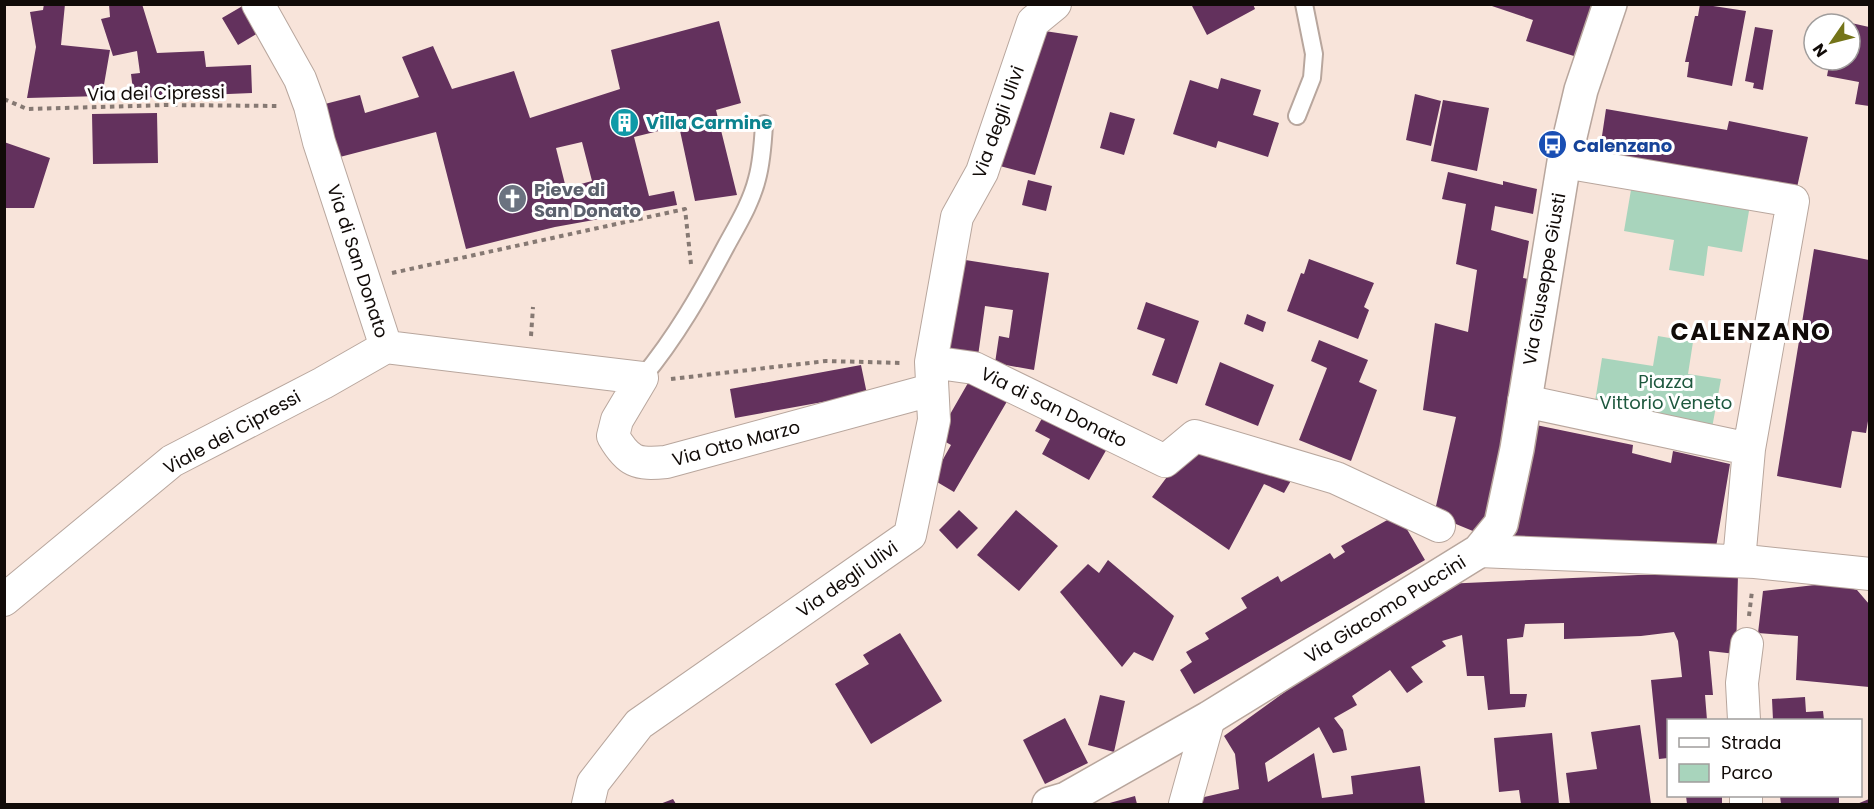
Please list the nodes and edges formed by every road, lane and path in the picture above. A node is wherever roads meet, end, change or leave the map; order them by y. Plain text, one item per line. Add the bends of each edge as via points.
1 (258, 4) edge
2 (1055, 4) edge
3 (1304, 4) edge
4 (1610, 4) edge
5 (4, 99) edge
6 (310, 106) junction
7 (1297, 116) dead end
8 (764, 124) dead end
9 (1564, 162) junction
10 (363, 278) junction
11 (695, 304) junction
12 (386, 347) junction
13 (931, 376) junction
14 (642, 378) junction
15 (1524, 401) junction
16 (1749, 449) junction
17 (1439, 526) dead end
18 (1479, 551) junction
19 (1747, 562) junction
20 (1868, 569) edge
21 (4, 600) edge
22 (1747, 644) joint
23 (1209, 718) junction
24 (1744, 719) edge
25 (588, 804) edge
26 (1049, 804) edge
27 (1185, 804) edge

1 - 6 street, Via di San Donato via 300,79
2 - 13 street, Via degli Ulivi via 1033,22 982,172 957,217
3 - 7 lane via 1314,54 1312,78
4 - 9 street, Via Giuseppe Giusti via 1581,90
5 - 6 path, Via dei Cipressi via 27,109
6 - 10 street, Via di San Donato
8 - 11 lane via 759,169 750,202
9 - 15 street, Via Giuseppe Giusti
9 - 16 street via 1793,201
10 - 11 path via 685,209
10 - 12 street, Via di San Donato
11 - 14 lane
12 - 14 street, Via di San Donato
12 - 21 street, Viale dei Cipressi via 172,461
13 - 14 path via 826,361 668,380
13 - 14 street, Via Otto Marzo via 666,462 647,464 634,461 614,436 617,420
13 - 17 street, Via di San Donato via 974,368 1165,461 1195,436 1336,478
13 - 25 street, Via degli Ulivi via 934,420 910,535 639,724 593,783
15 - 16 street
15 - 18 street, Via Giuseppe Giusti via 1501,524
16 - 19 street
18 - 19 street, Via Giacomo Puccini
18 - 23 street, Via Giacomo Puccini
19 - 20 street, Via Giacomo Puccini
19 - 22 path
22 - 24 street via 1742,683
23 - 26 street, Via Giacomo Puccini via 1066,799
23 - 27 street

